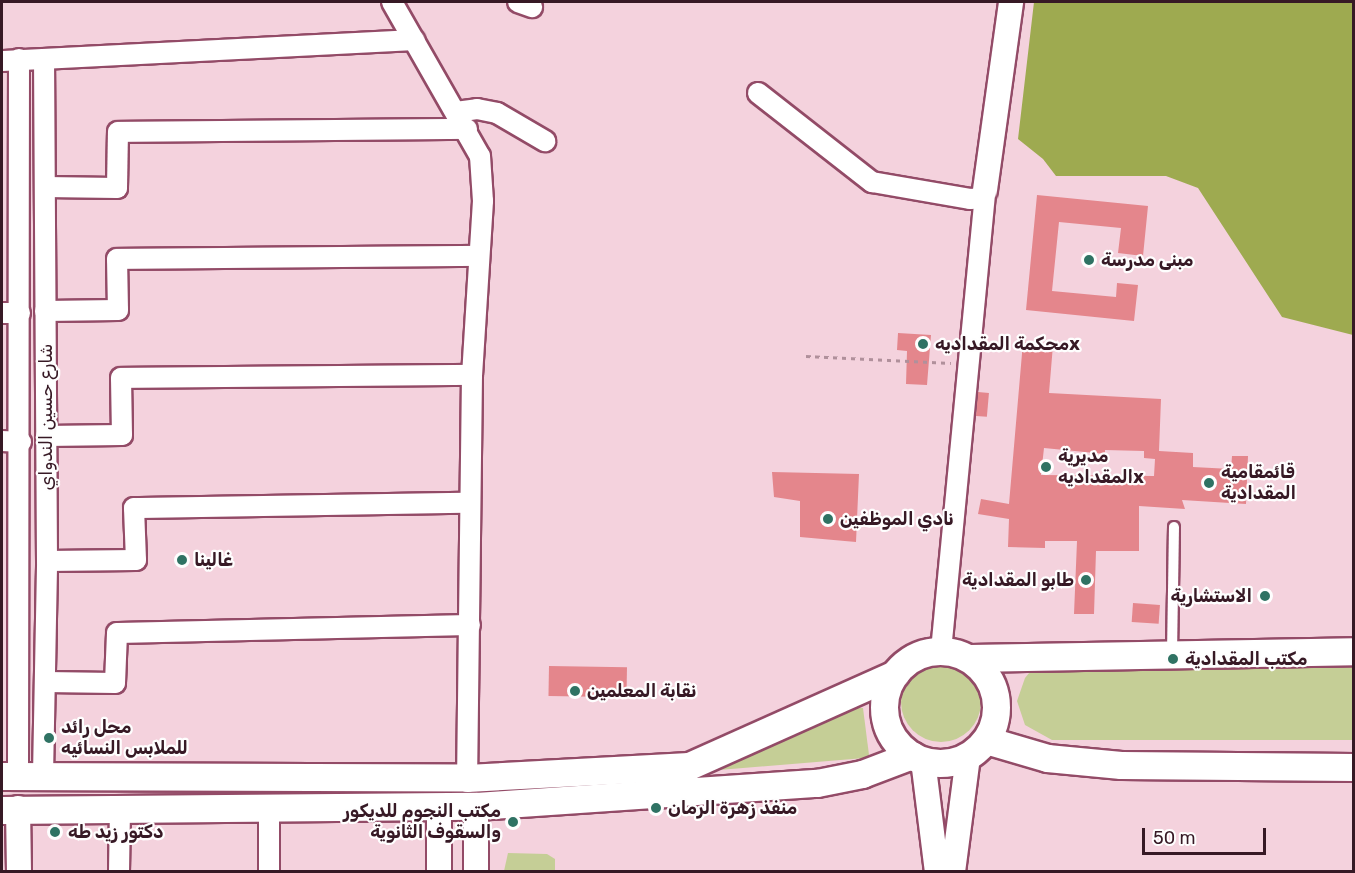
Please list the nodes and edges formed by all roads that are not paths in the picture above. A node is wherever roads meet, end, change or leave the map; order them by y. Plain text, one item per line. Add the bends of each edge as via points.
1 (392, 2) edge
2 (1011, 2) edge
3 (414, 40) junction
4 (44, 59) junction
5 (10, 60) edge
6 (758, 93) dead end
7 (456, 112) junction
8 (466, 129) junction
9 (545, 141) dead end
10 (10, 187) edge
11 (45, 187) junction
12 (985, 194) junction
13 (479, 256) junction
14 (45, 311) junction
15 (11, 313) edge
16 (472, 375) junction
17 (46, 436) junction
18 (11, 441) edge
19 (470, 503) junction
20 (1174, 527) dead end
21 (46, 561) junction
22 (11, 564) edge
23 (470, 625) junction
24 (941, 651) junction
25 (1353, 651) edge
26 (1172, 654) junction
27 (969, 658) junction
28 (895, 674) junction
29 (46, 682) junction
30 (977, 748) junction
31 (917, 758) junction
32 (1353, 767) edge
33 (21, 776) edge
34 (467, 778) junction
35 (476, 806) junction
36 (439, 807) junction
37 (10, 809) edge
38 (120, 809) junction
39 (269, 809) junction
40 (19, 872) edge
41 (119, 872) edge
42 (269, 872) edge
43 (439, 872) edge
44 (476, 872) edge
45 (937, 872) edge
46 (953, 872) edge

1 - 3 street
2 - 12 street
3 - 4 street
3 - 7 street
4 - 5 street
4 - 11 street, شارع حسين الندواي
5 - 10 street, شارع حسين الندواي
6 - 12 street via 872,182 970,200
7 - 8 street
7 - 9 street via 477,109 497,114
8 - 11 street via 118,132 117,188
8 - 13 street via 480,156 483,201
10 - 15 street, شارع حسين الندواي
11 - 14 street, شارع حسين الندواي
12 - 24 street
13 - 14 street via 117,259 118,310
13 - 16 street
14 - 17 street, شارع حسين الندواي
15 - 18 street, شارع حسين الندواي
16 - 17 street via 121,378 122,435
16 - 19 street
17 - 21 street, شارع حسين الندواي
18 - 22 street, شارع حسين الندواي
19 - 21 street via 134,508 136,561
19 - 23 street
20 - 26 lane
21 - 29 street, شارع حسين الندواي
22 - 33 street, شارع حسين الندواي
23 - 29 street via 117,633 115,683
23 - 34 street
24 - 27 main road
24 - 28 main road via 913,658
25 - 26 main road
26 - 27 main road
27 - 30 main road via 986,674 996,696 996,719
28 - 31 main road via 885,695 885,718 895,740
28 - 34 main road via 689,766
29 - 33 street, شارع حسين الندواي
30 - 31 main road via 946,763
30 - 32 main road via 1121,765
30 - 46 street
31 - 35 main road via 817,783
31 - 45 street
33 - 34 main road
35 - 36 main road
35 - 44 street
36 - 39 main road
36 - 43 street
37 - 38 main road
37 - 40 street
38 - 39 main road
38 - 41 street
39 - 42 street

